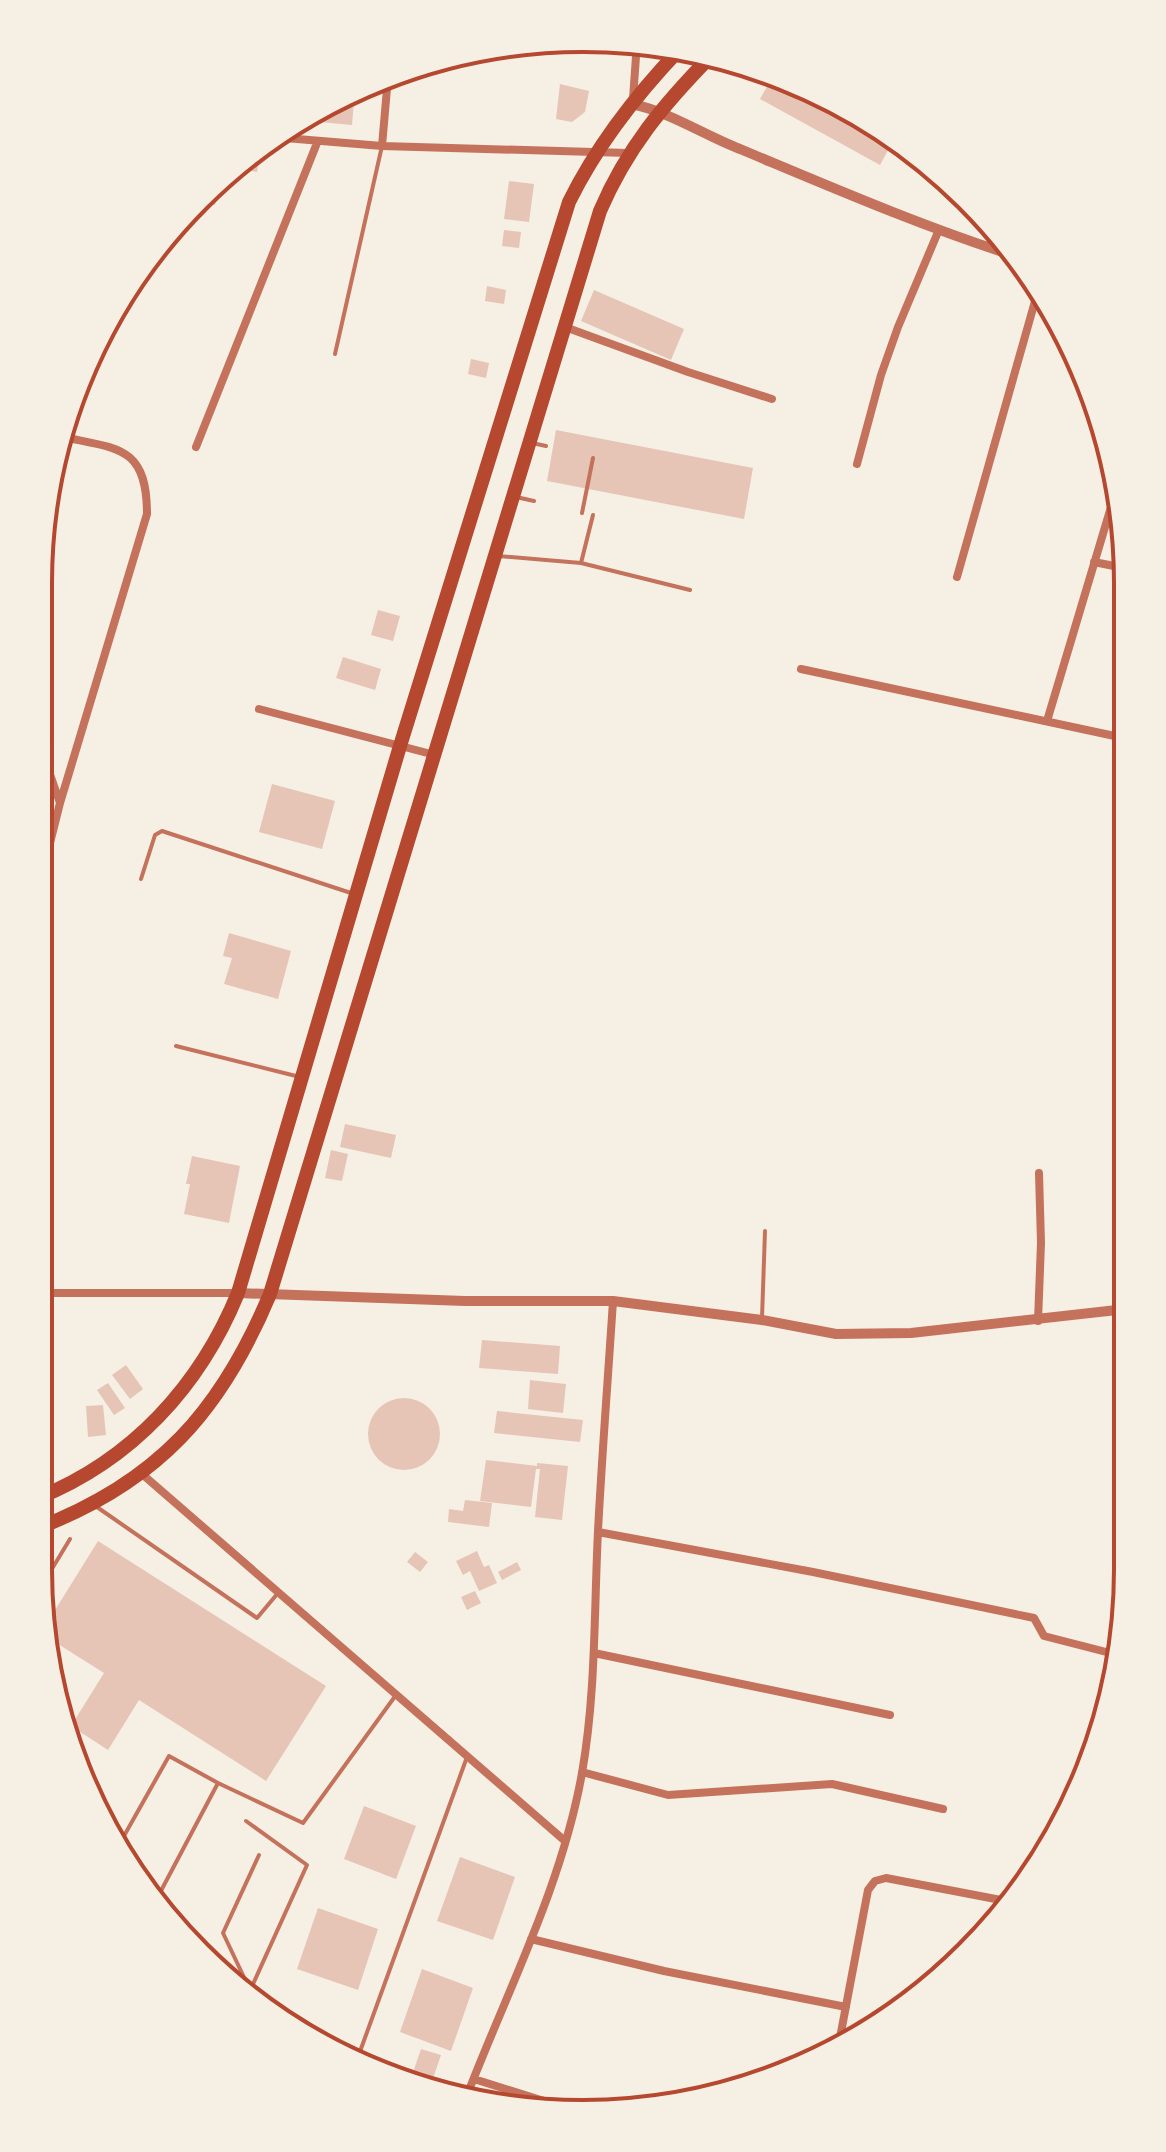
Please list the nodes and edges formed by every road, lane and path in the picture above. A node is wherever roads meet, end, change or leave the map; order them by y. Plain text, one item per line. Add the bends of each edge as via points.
1 (636, 55) edge
2 (671, 60) edge
3 (702, 66) edge
4 (387, 89) edge
5 (632, 104) junction
6 (660, 113) junction
7 (291, 139) edge
8 (317, 143) junction
9 (382, 146) junction
10 (597, 153) junction
11 (628, 153) junction
12 (938, 232) junction
13 (996, 250) edge
14 (1034, 304) edge
15 (565, 327) junction
16 (335, 354) dead end
17 (772, 399) dead end
18 (72, 439) edge
19 (530, 442) junction
20 (546, 446) dead end
21 (196, 447) dead end
22 (593, 458) dead end
23 (857, 464) dead end
24 (514, 496) junction
25 (534, 501) dead end
26 (582, 513) dead end
27 (1109, 513) edge
28 (593, 515) dead end
29 (495, 556) junction
30 (1094, 562) junction
31 (581, 563) junction
32 (1114, 566) edge
33 (957, 577) dead end
34 (690, 590) dead end
35 (801, 669) dead end
36 (259, 709) dead end
37 (1047, 721) junction
38 (1114, 736) edge
39 (400, 746) junction
40 (435, 755) junction
41 (52, 780) edge
42 (60, 803) junction
43 (52, 835) edge
44 (141, 879) dead end
45 (356, 895) junction
46 (176, 1046) dead end
47 (302, 1077) junction
48 (1039, 1173) dead end
49 (765, 1231) dead end
50 (52, 1293) edge
51 (238, 1293) junction
52 (270, 1294) junction
53 (613, 1301) junction
54 (1114, 1311) edge
55 (762, 1320) junction
56 (1038, 1321) junction
57 (142, 1474) junction
58 (52, 1492) edge
59 (92, 1504) junction
60 (52, 1522) edge
61 (598, 1532) junction
62 (70, 1539) dead end
63 (52, 1569) edge
64 (279, 1593) junction
65 (1107, 1652) edge
66 (594, 1653) junction
67 (396, 1695) junction
68 (890, 1715) dead end
69 (467, 1757) junction
70 (582, 1772) junction
71 (218, 1783) junction
72 (943, 1809) dead end
73 (246, 1821) dead end
74 (124, 1836) edge
75 (565, 1841) junction
76 (259, 1855) dead end
77 (161, 1891) edge
78 (998, 1899) edge
79 (531, 1939) junction
80 (243, 1976) edge
81 (253, 1985) edge
82 (846, 2007) junction
83 (841, 2033) edge
84 (360, 2051) edge
85 (474, 2079) junction
86 (470, 2088) edge
87 (531, 2097) edge

1 - 5 street
2 - 5 highway
3 - 6 highway
4 - 9 street
5 - 6 street
5 - 10 highway
6 - 11 highway
6 - 12 street
7 - 8 street
8 - 9 street
8 - 21 street
9 - 10 street
9 - 16 lane
10 - 11 street
10 - 39 highway via 569,202
11 - 15 highway via 600,211
12 - 13 street
12 - 23 street via 898,327
14 - 33 street
15 - 17 street
15 - 19 highway
18 - 42 street via 127,453 141,468 147,514
19 - 20 lane
19 - 24 highway
22 - 26 lane
24 - 25 lane
24 - 29 highway
27 - 30 street
28 - 31 lane
29 - 31 lane
29 - 40 highway
30 - 32 street
30 - 37 street
31 - 34 lane
35 - 37 street
36 - 39 street
37 - 38 street
39 - 40 street
39 - 45 highway
40 - 52 highway
41 - 42 street
42 - 43 street
44 - 45 lane via 155,835 162,831
45 - 47 highway
46 - 47 lane
47 - 51 highway
48 - 56 street
49 - 55 lane
50 - 51 street
51 - 52 street
51 - 58 highway via 226,1323 182,1393 124,1448
52 - 53 street
52 - 57 highway via 211,1403 175,1446
53 - 55 street
53 - 61 street
54 - 56 street
55 - 56 street via 836,1334
57 - 59 highway
57 - 64 street
59 - 60 highway
59 - 64 lane via 257,1618
61 - 65 street via 1034,1618 1044,1636
61 - 66 street
62 - 63 lane
64 - 67 street
66 - 68 street
66 - 70 street
67 - 69 street
67 - 71 lane via 303,1823
69 - 75 street
69 - 84 lane
70 - 72 street via 668,1795 832,1784
70 - 75 street
71 - 74 lane via 169,1756
71 - 77 lane
73 - 81 lane via 307,1865
75 - 79 street
76 - 80 lane via 223,1933
78 - 82 street via 886,1878 875,1881 868,1890
79 - 82 street
79 - 85 street
82 - 83 street
85 - 86 street
85 - 87 street

